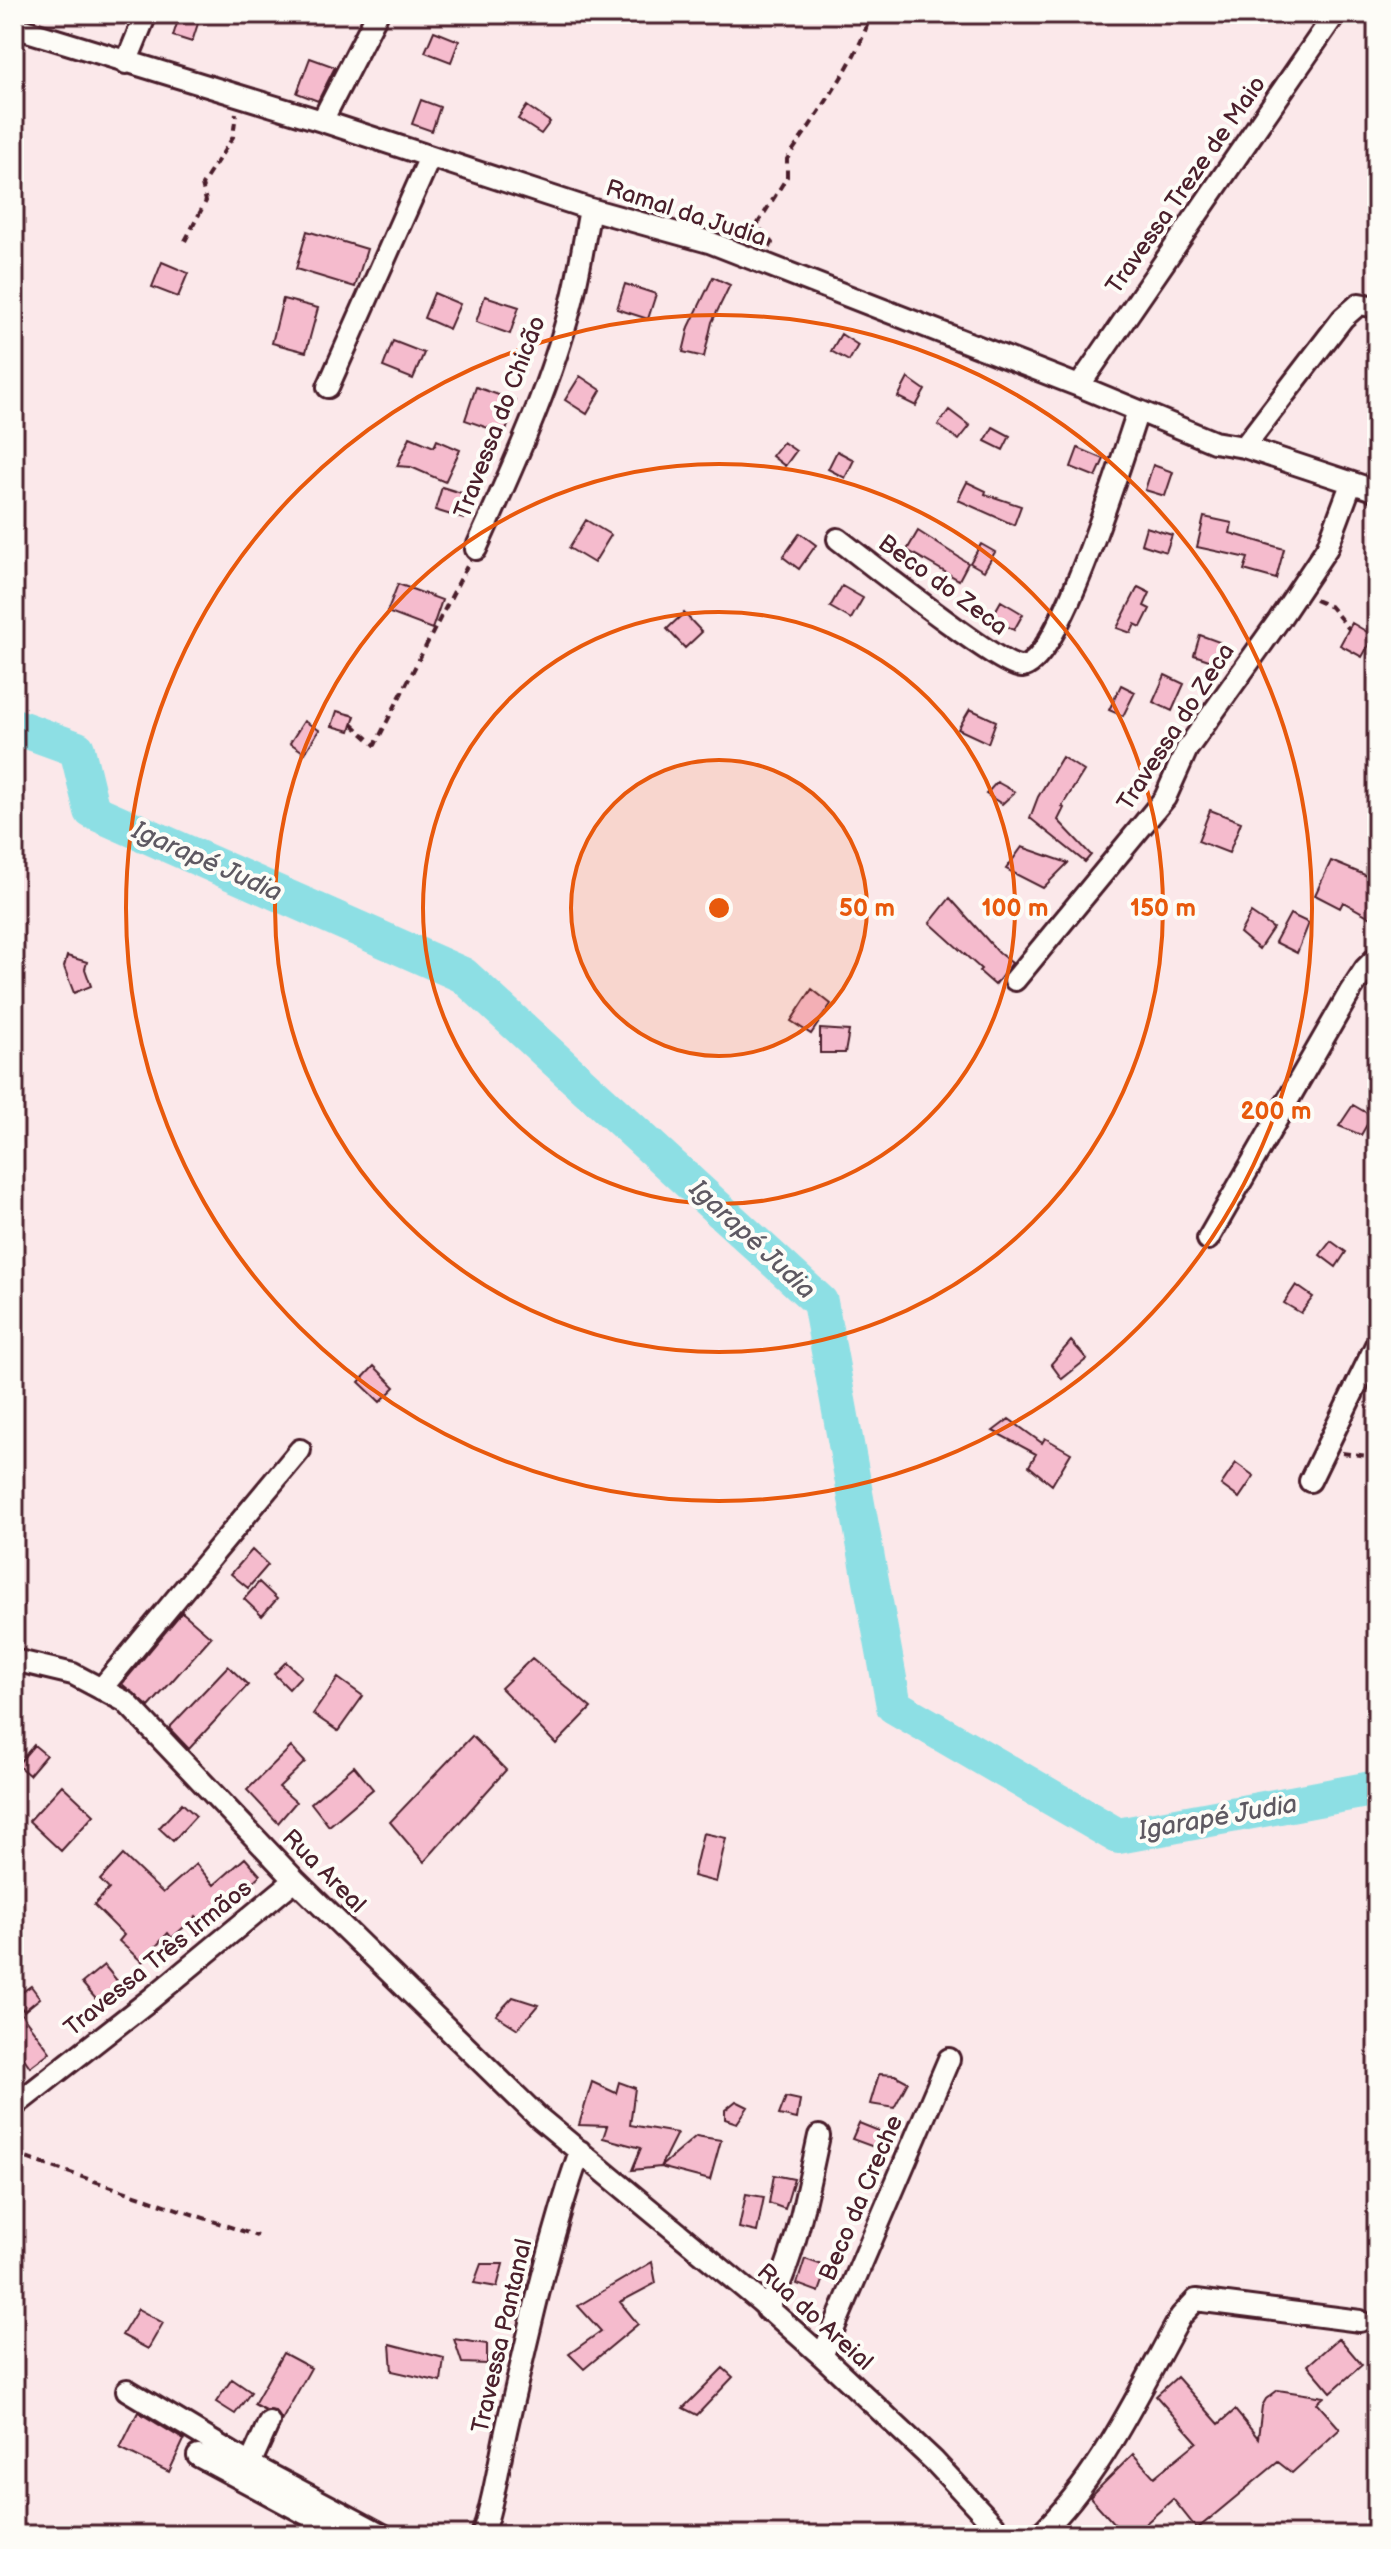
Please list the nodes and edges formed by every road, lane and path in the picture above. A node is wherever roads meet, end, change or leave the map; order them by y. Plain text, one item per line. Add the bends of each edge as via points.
1 (146, 14) edge
2 (377, 14) edge
3 (869, 14) edge
4 (1335, 14) edge
5 (14, 27) edge
6 (126, 63) junction
7 (238, 95) junction
8 (322, 121) junction
9 (430, 157) junction
10 (590, 209) junction
11 (185, 241) dead end
12 (762, 264) junction
13 (1377, 307) edge
14 (1079, 386) junction
15 (328, 387) dead end
16 (1138, 411) junction
17 (1244, 447) junction
18 (1351, 484) junction
19 (1377, 491) edge
20 (838, 539) dead end
21 (476, 549) joint
22 (1298, 592) junction
23 (1349, 629) dead end
24 (352, 724) dead end
25 (1377, 958) edge
26 (1015, 980) dead end
27 (1208, 1239) dead end
28 (1377, 1343) edge
29 (300, 1450) dead end
30 (1324, 1452) junction
31 (1377, 1457) edge
32 (1310, 1481) dead end
33 (14, 1660) edge
34 (101, 1689) junction
35 (295, 1880) junction
36 (949, 2059) dead end
37 (14, 2106) edge
38 (819, 2136) dead end
39 (580, 2151) junction
40 (14, 2154) edge
41 (257, 2236) dead end
42 (767, 2310) junction
43 (1360, 2321) dead end
44 (822, 2356) junction
45 (127, 2390) dead end
46 (269, 2422) dead end
47 (198, 2456) dead end
48 (250, 2464) junction
49 (345, 2535) edge
50 (383, 2535) edge
51 (482, 2535) edge
52 (1003, 2535) edge
53 (1039, 2535) edge

1 - 6 street
2 - 8 street
3 - 12 path via 850,62 787,159 787,177 757,225 772,243
4 - 14 street, Travessa Treze de Maio
5 - 6 street, Ramal da Judia
6 - 7 street, Ramal da Judia
7 - 8 street, Ramal da Judia
7 - 11 path via 233,137 202,185 206,201
8 - 9 street, Ramal da Judia
9 - 10 street, Ramal da Judia
9 - 15 street
10 - 12 street, Ramal da Judia via 709,242
10 - 21 street, Travessa do Chicão via 571,306 554,359
12 - 14 street, Ramal da Judia
13 - 17 street via 1359,304 1343,318
14 - 16 street, Ramal da Judia
16 - 17 street, Ramal da Judia via 1214,442
16 - 20 street, Beco do Zeca via 1073,595 1057,629 1028,665 1013,665 986,649
17 - 18 street, Ramal da Judia
18 - 19 street, Ramal da Judia
18 - 22 street, Travessa do Zeca via 1327,548
21 - 24 path via 375,745
22 - 23 path via 1331,607
22 - 26 street, Travessa do Zeca via 1187,749 1165,798
25 - 27 street via 1350,992
28 - 30 street
29 - 34 street
30 - 31 path
30 - 32 street
33 - 34 street, Rua Areal via 73,1674
34 - 35 street, Rua Areal via 126,1702
35 - 37 street, Travessa Três Irmãos
35 - 39 street, Rua Areal via 538,2117
36 - 44 street, Beco da Creche
38 - 42 street via 780,2287
39 - 42 street, Rua do Areial
39 - 51 street, Travessa Pantanal via 541,2276
40 - 41 path
42 - 44 street, Rua do Areial
43 - 53 street via 1196,2300 1181,2316 1090,2478
44 - 52 street, Rua do Areial via 934,2461
45 - 48 street
46 - 48 street
47 - 49 street
48 - 50 street

